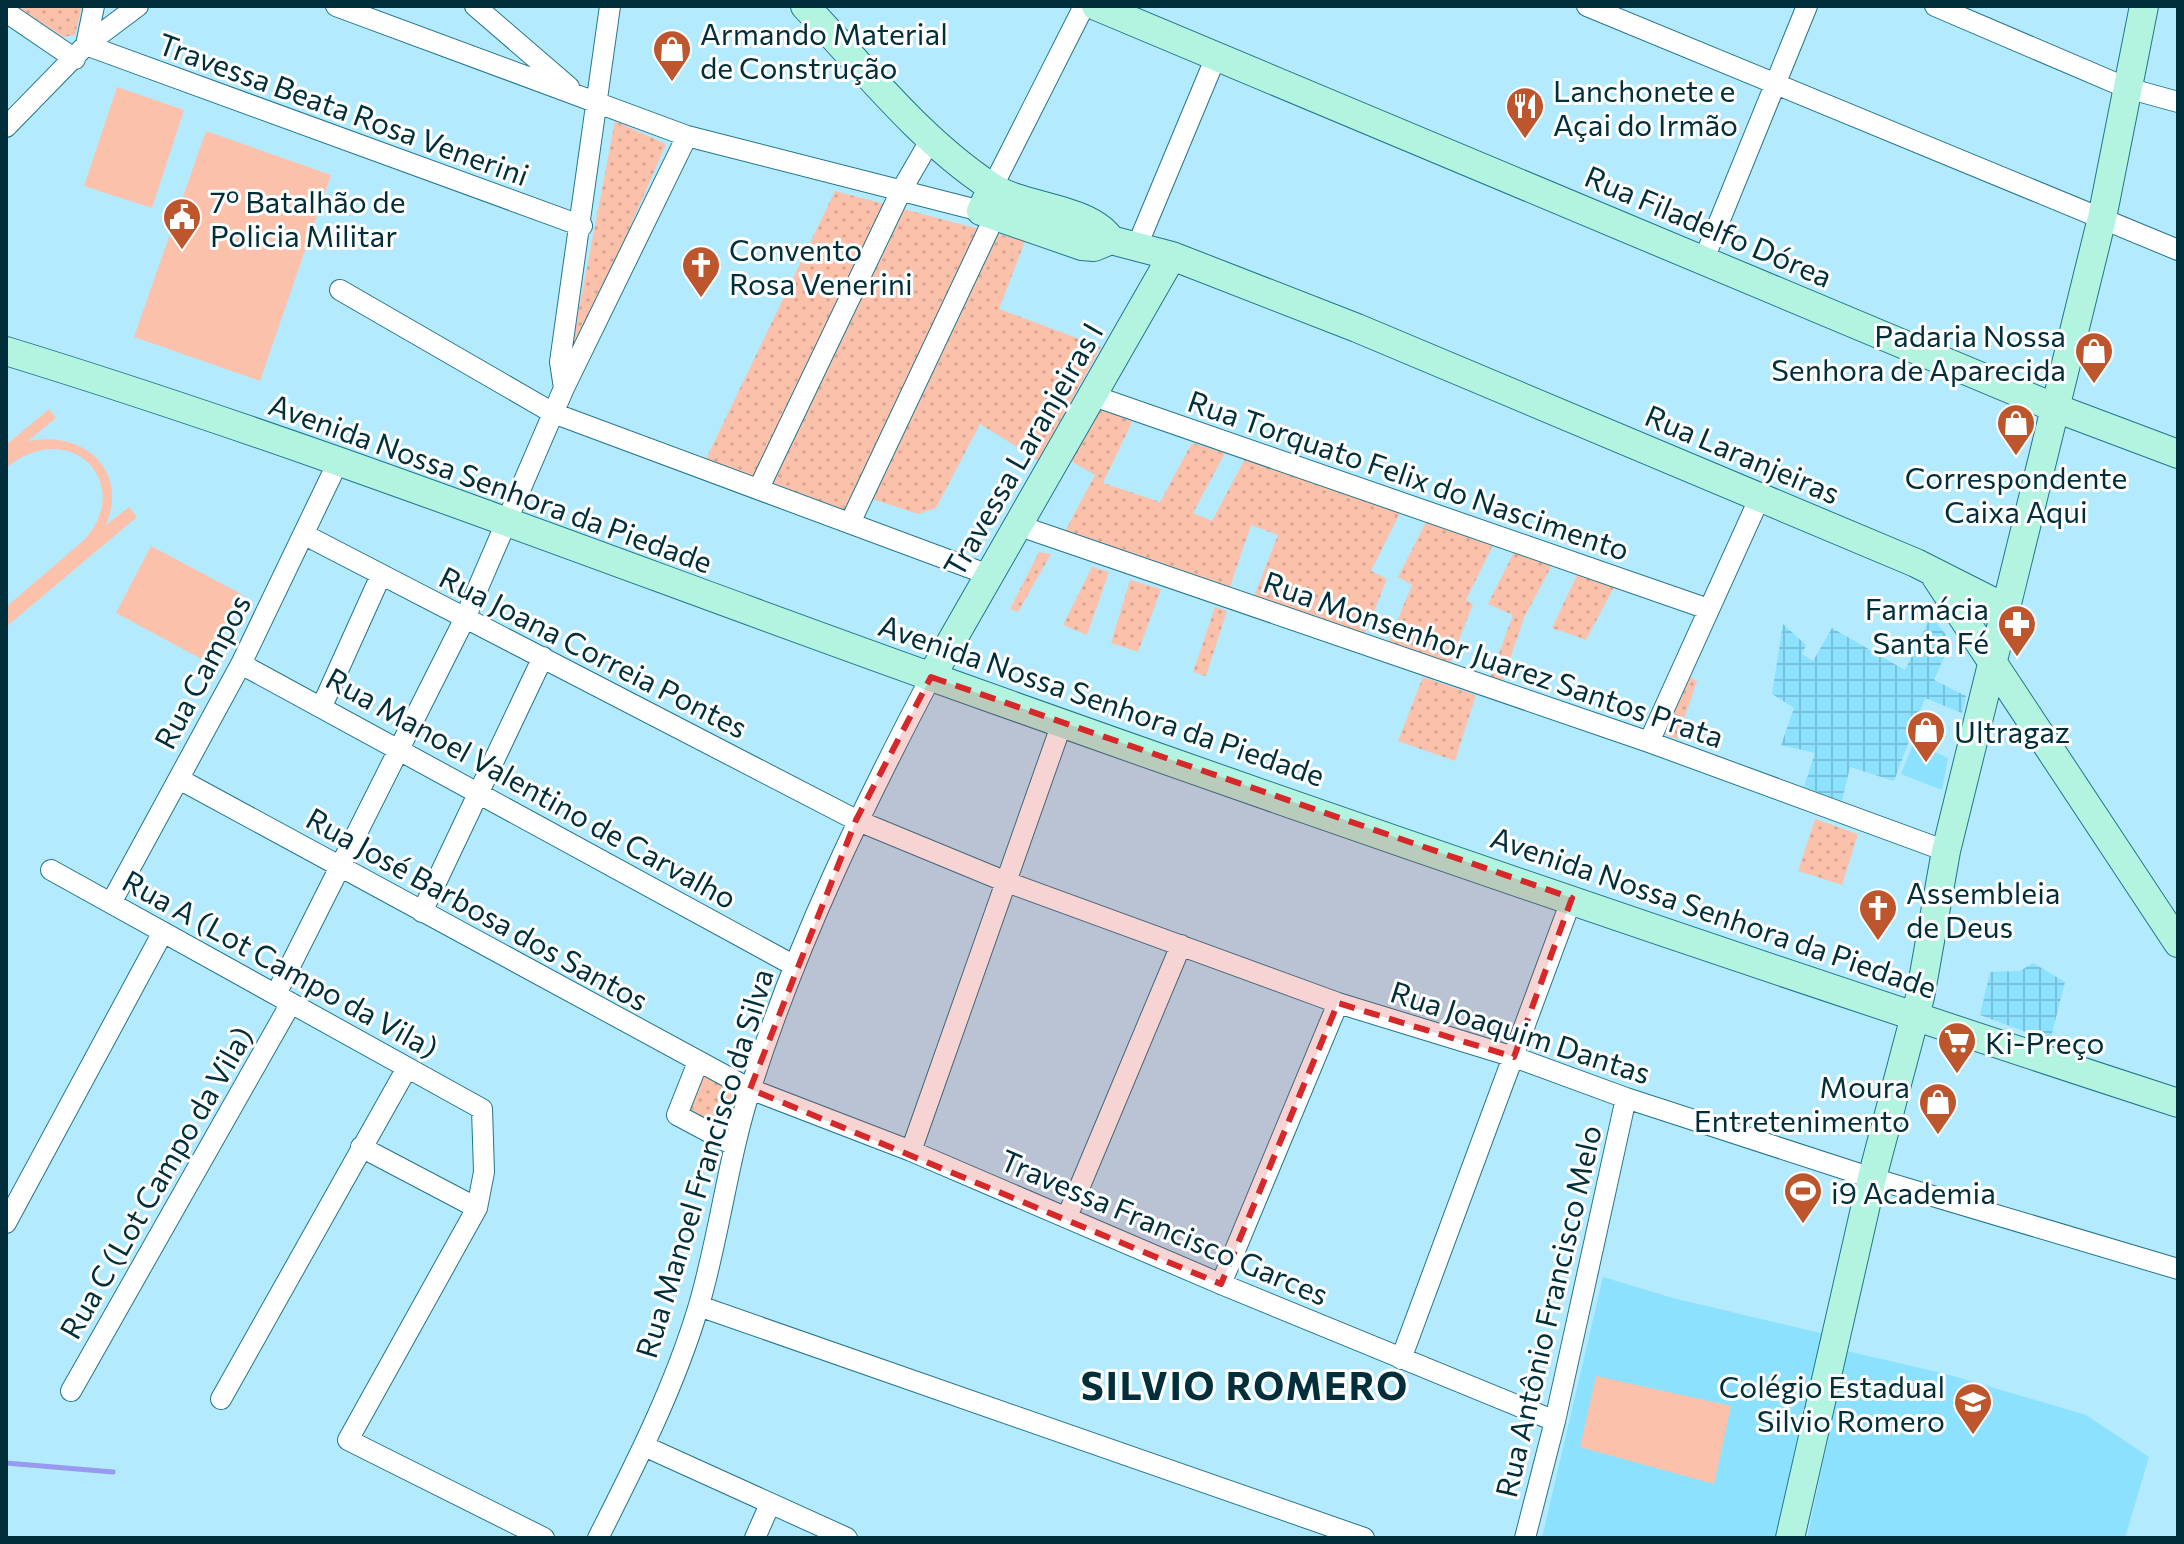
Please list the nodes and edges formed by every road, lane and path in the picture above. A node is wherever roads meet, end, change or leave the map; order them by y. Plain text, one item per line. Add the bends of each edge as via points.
1 (94, 6) edge
2 (138, 6) edge
3 (336, 6) edge
4 (475, 6) edge
5 (805, 6) edge
6 (1084, 6) edge
7 (1096, 6) edge
8 (1587, 6) edge
9 (1807, 6) edge
10 (1935, 6) edge
11 (2144, 6) edge
12 (609, 7) edge
13 (6, 12) edge
14 (80, 52) junction
15 (1215, 59) junction
16 (1776, 82) junction
17 (2127, 88) junction
18 (575, 93) junction
19 (595, 101) junction
20 (2178, 102) edge
21 (6, 127) edge
22 (687, 136) junction
23 (931, 139) junction
24 (902, 189) junction
25 (989, 205) junction
26 (2102, 218) junction
27 (582, 226) junction
28 (1124, 243) junction
29 (2178, 250) edge
30 (1172, 256) junction
31 (1704, 259) junction
32 (340, 290) dead end
33 (6, 351) edge
34 (564, 388) junction
35 (1091, 395) junction
36 (2053, 407) junction
37 (553, 413) junction
38 (2178, 454) edge
39 (337, 464) junction
40 (759, 488) junction
41 (1760, 497) junction
42 (507, 521) junction
43 (850, 523) junction
44 (1020, 526) junction
45 (305, 535) junction
46 (1934, 573) junction
47 (381, 575) junction
48 (989, 575) junction
49 (2005, 608) junction
50 (1708, 609) junction
51 (465, 618) junction
52 (543, 657) junction
53 (1994, 659) junction
54 (241, 664) junction
55 (931, 677) junction
56 (322, 706) junction
57 (1062, 723) junction
58 (1649, 742) junction
59 (401, 748) junction
60 (179, 779) junction
61 (481, 792) junction
62 (856, 820) junction
63 (1946, 851) junction
64 (339, 866) junction
65 (51, 870) dead end
66 (1004, 881) junction
67 (1572, 898) junction
68 (111, 903) junction
69 (422, 912) junction
70 (163, 932) junction
71 (2178, 943) edge
72 (1181, 945) junction
73 (793, 965) junction
74 (283, 998) junction
75 (1338, 1003) junction
76 (1915, 1017) junction
77 (1514, 1057) junction
78 (698, 1062) junction
79 (407, 1068) junction
80 (750, 1089) junction
81 (1626, 1098) junction
82 (2178, 1103) edge
83 (735, 1146) junction
84 (361, 1147) junction
85 (911, 1151) junction
86 (1872, 1178) junction
87 (477, 1208) junction
88 (1067, 1217) junction
89 (6, 1223) edge
90 (2178, 1269) edge
91 (1221, 1284) junction
92 (699, 1306) junction
93 (1401, 1359) junction
94 (71, 1391) dead end
95 (221, 1399) dead end
96 (1555, 1421) junction
97 (644, 1446) junction
98 (770, 1504) junction
99 (544, 1538) edge
100 (598, 1538) edge
101 (755, 1538) edge
102 (847, 1538) edge
103 (1364, 1538) edge
104 (1525, 1538) edge
105 (1790, 1538) edge

1 - 14 street
2 - 14 street
3 - 18 street
4 - 18 street
5 - 23 main road, Rua Laranjeiras
6 - 25 street
7 - 15 main road, Rua Filadelfo Dórea
8 - 16 street
9 - 16 street
10 - 17 street
11 - 17 main road
12 - 19 street
13 - 14 street, Travessa Beata Rosa Venerini
14 - 21 street
14 - 27 street, Travessa Beata Rosa Venerini
15 - 28 street
15 - 31 main road, Rua Filadelfo Dórea
16 - 26 street
16 - 31 street
17 - 20 street
17 - 26 main road
18 - 19 street
19 - 22 street
19 - 27 street
22 - 24 street
22 - 34 street, Rua C (Lot Campo da Vila)
23 - 24 street
23 - 25 main road, Rua Laranjeiras
24 - 25 street
24 - 40 street
25 - 28 main road, Rua Laranjeiras via 1097,225
25 - 43 street
26 - 29 street
26 - 36 main road
27 - 34 street via 560,362
28 - 30 main road, Rua Laranjeiras
30 - 35 main road, Travessa Laranjeiras I
30 - 41 main road, Rua Laranjeiras
31 - 36 main road, Rua Filadelfo Dórea
32 - 37 street
33 - 39 main road, Avenida Nossa Senhora da Piedade
34 - 37 street, Rua C (Lot Campo da Vila)
35 - 44 main road, Travessa Laranjeiras I
35 - 50 street, Rua Torquato Felix do Nascimento
36 - 38 main road, Rua Filadelfo Dórea
36 - 49 main road
37 - 40 street
37 - 42 street, Rua C (Lot Campo da Vila)
39 - 42 main road, Avenida Nossa Senhora da Piedade
39 - 45 street, Rua Campos
40 - 43 street
41 - 46 main road, Rua Laranjeiras
41 - 50 street
42 - 51 street, Rua C (Lot Campo da Vila)
42 - 55 main road, Avenida Nossa Senhora da Piedade
43 - 48 street
44 - 48 main road, Travessa Laranjeiras I
44 - 58 street, Rua Monsenhor Juarez Santos Prata
45 - 47 street, Rua Joana Correia Pontes
45 - 54 street, Rua Campos
46 - 49 main road, Rua Laranjeiras
46 - 53 main road
47 - 51 street, Rua Joana Correia Pontes
47 - 56 street
48 - 55 main road, Travessa Laranjeiras I
49 - 53 main road
50 - 58 street
51 - 52 street, Rua Joana Correia Pontes
51 - 59 street, Rua C (Lot Campo da Vila)
52 - 61 street
52 - 62 street, Rua Joana Correia Pontes
53 - 63 main road
53 - 71 main road
54 - 56 street, Rua Manoel Valentino de Carvalho
54 - 60 street, Rua Campos
55 - 57 main road, Avenida Nossa Senhora da Piedade
55 - 62 street, Rua Manoel Francisco da Silva
56 - 59 street, Rua Manoel Valentino de Carvalho
57 - 66 street
57 - 67 main road, Avenida Nossa Senhora da Piedade
58 - 63 street, Rua Monsenhor Juarez Santos Prata
59 - 61 street, Rua Manoel Valentino de Carvalho
59 - 64 street, Rua C (Lot Campo da Vila)
60 - 64 street, Rua José Barbosa dos Santos
60 - 68 street, Rua Campos
61 - 69 street
61 - 73 street, Rua Manoel Valentino de Carvalho
62 - 66 street, Rua Joaquim Dantas
62 - 73 street, Rua Manoel Francisco da Silva
63 - 76 main road
64 - 69 street, Rua José Barbosa dos Santos
64 - 74 street, Rua C (Lot Campo da Vila)
65 - 68 street, Rua A (Lot Campo da Vila)
66 - 72 street, Rua Joaquim Dantas
66 - 85 street
67 - 76 main road, Avenida Nossa Senhora da Piedade
67 - 77 street
68 - 70 street, Rua A (Lot Campo da Vila)
69 - 78 street, Rua José Barbosa dos Santos
70 - 74 street, Rua A (Lot Campo da Vila)
70 - 89 street
72 - 75 street, Rua Joaquim Dantas
72 - 88 street
73 - 80 street, Rua Manoel Francisco da Silva
74 - 79 street, Rua A (Lot Campo da Vila)
74 - 94 street, Rua C (Lot Campo da Vila)
75 - 77 street, Rua Joaquim Dantas
75 - 91 street
76 - 82 main road, Avenida Nossa Senhora da Piedade
76 - 86 main road
77 - 81 street, Rua Joaquim Dantas
77 - 93 street
78 - 80 street, Rua José Barbosa dos Santos
78 - 83 street via 677,1115
79 - 84 street
79 - 87 street, Rua A (Lot Campo da Vila) via 482,1109 484,1172
80 - 83 street, Rua Manoel Francisco da Silva
80 - 85 street, Travessa Francisco Garces
81 - 86 street, Rua Joaquim Dantas
81 - 96 street, Rua Antônio Francisco Melo
83 - 92 street, Rua Manoel Francisco da Silva
84 - 87 street
84 - 95 street
85 - 88 street, Travessa Francisco Garces
86 - 90 street, Rua Joaquim Dantas
86 - 105 main road
87 - 99 street via 348,1440
88 - 91 street, Travessa Francisco Garces
91 - 93 street, Travessa Francisco Garces
92 - 97 street, Rua Manoel Francisco da Silva
92 - 103 street
93 - 96 street, Travessa Francisco Garces
96 - 104 street, Rua Antônio Francisco Melo
97 - 98 street
97 - 100 street, Rua Manoel Francisco da Silva
98 - 101 street
98 - 102 street

